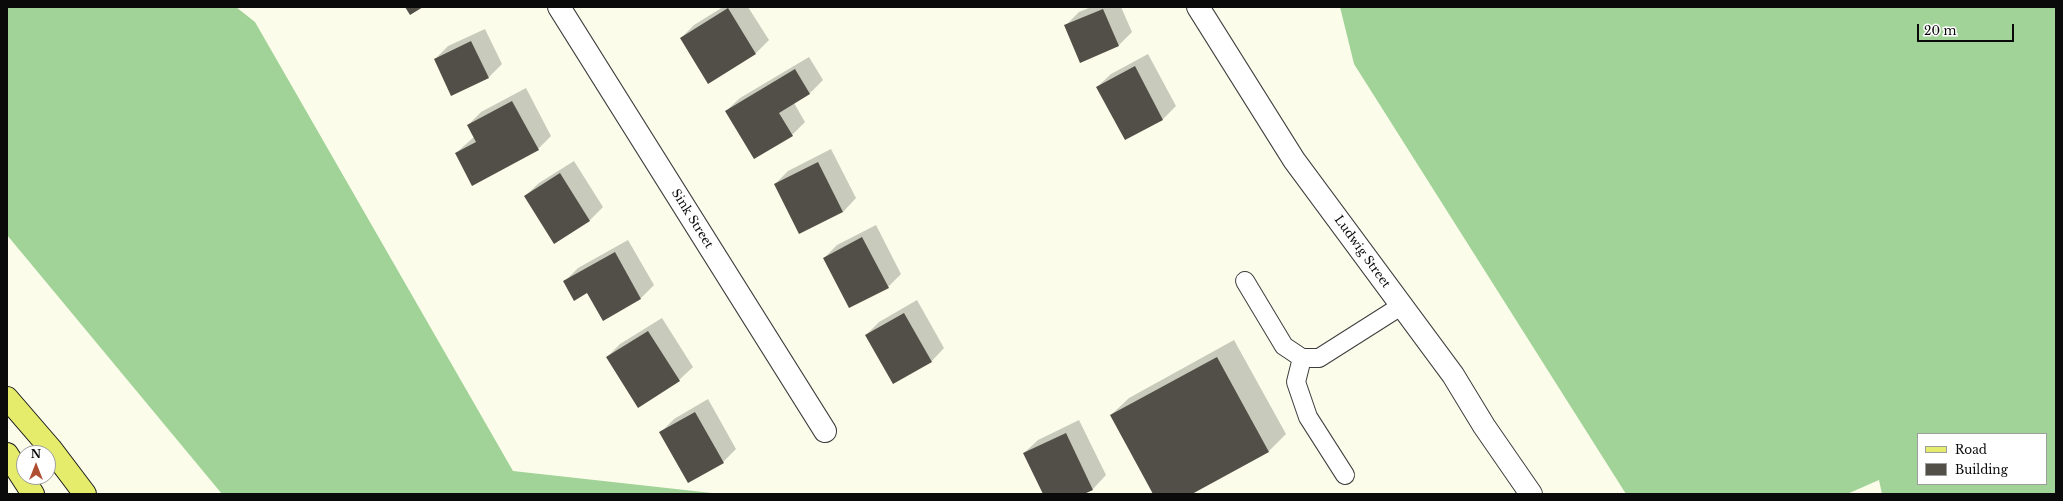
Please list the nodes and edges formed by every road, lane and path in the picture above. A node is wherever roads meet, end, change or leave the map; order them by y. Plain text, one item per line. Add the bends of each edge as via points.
1 (560, 7) edge
2 (1198, 7) edge
3 (1244, 282) dead end
4 (1401, 306) junction
5 (1302, 358) junction
6 (7, 398) edge
7 (825, 431) dead end
8 (7, 454) edge
9 (1345, 475) dead end
10 (32, 494) edge
11 (84, 494) edge
12 (1531, 494) edge

1 - 7 street, Sink Street
2 - 4 street, Ludwig Street via 1294,160
3 - 5 lane via 1284,346
4 - 5 lane via 1319,358
4 - 12 street, Ludwig Street via 1453,375 1484,426
5 - 9 lane via 1296,382 1308,417
6 - 11 main road via 51,449
8 - 10 main road

